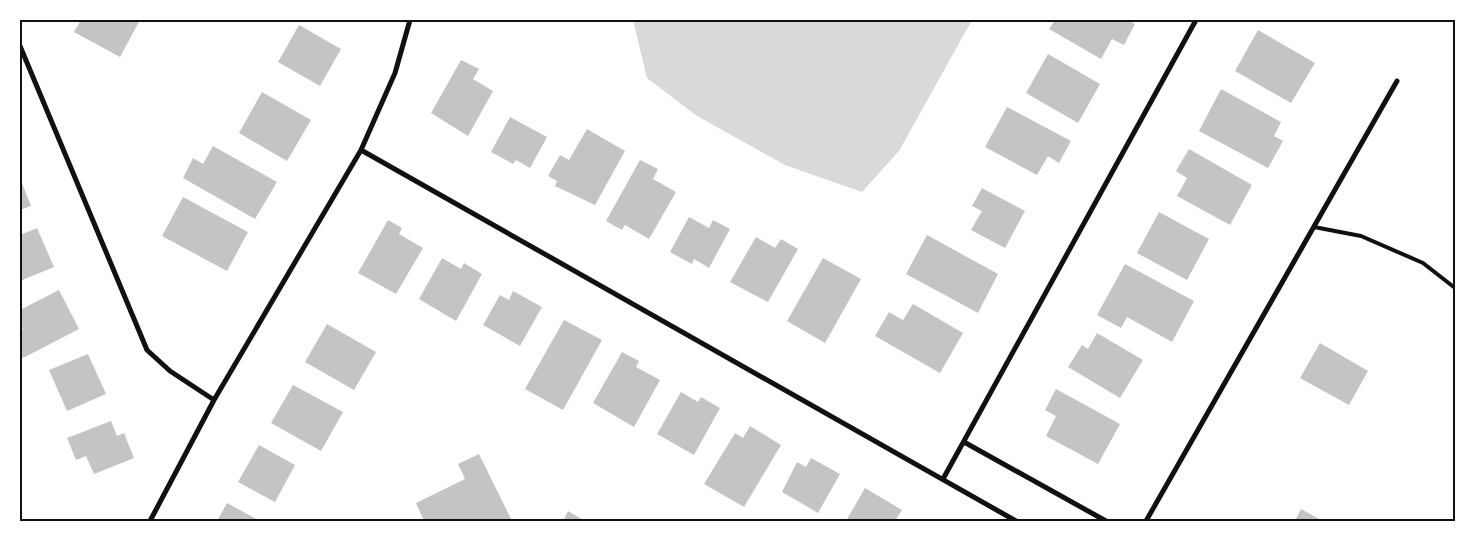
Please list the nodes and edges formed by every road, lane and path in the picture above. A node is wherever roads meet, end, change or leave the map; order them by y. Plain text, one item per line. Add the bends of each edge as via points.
1 (410, 20) edge
2 (1196, 20) edge
3 (20, 46) edge
4 (1397, 81) dead end
5 (361, 150) junction
6 (1314, 227) junction
7 (1455, 288) edge
8 (214, 400) junction
9 (964, 442) junction
10 (943, 480) junction
11 (150, 521) edge
12 (1016, 521) edge
13 (1106, 521) edge
14 (1146, 521) edge

1 - 5 street via 395,73
2 - 9 street
3 - 8 street via 147,350 170,371
4 - 6 street
5 - 8 street
5 - 10 street
6 - 7 lane via 1361,236 1423,263
6 - 14 street
8 - 11 street
9 - 10 street
9 - 13 street
10 - 12 street

